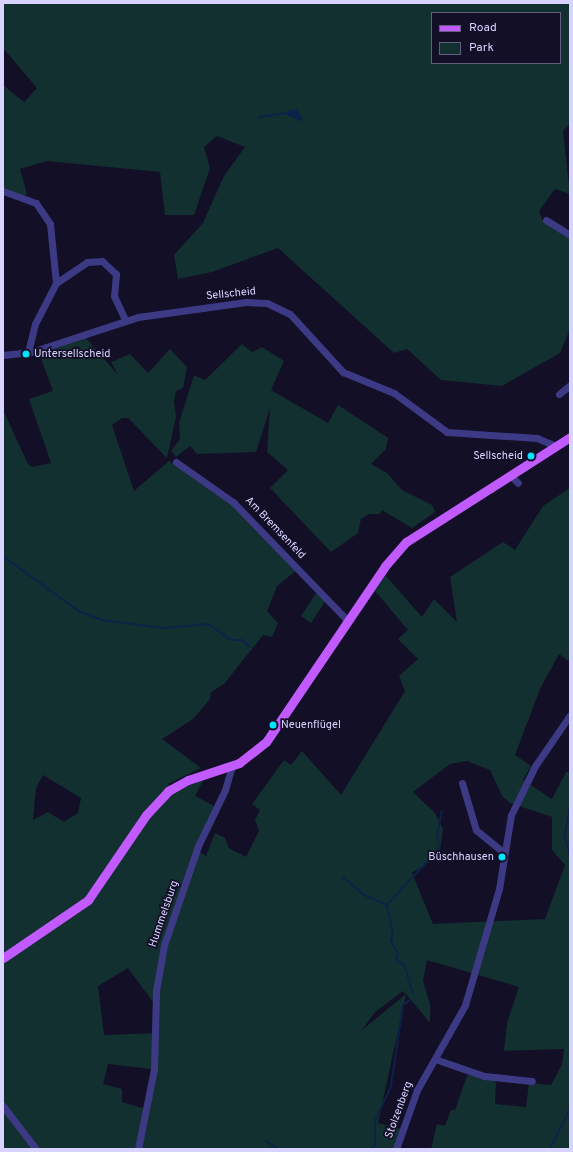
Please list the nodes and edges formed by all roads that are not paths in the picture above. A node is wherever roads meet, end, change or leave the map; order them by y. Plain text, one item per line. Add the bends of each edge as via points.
1 (7, 192) edge
2 (546, 220) dead end
3 (570, 235) edge
4 (56, 283) junction
5 (125, 320) junction
6 (28, 353) junction
7 (3, 355) edge
8 (570, 385) edge
9 (559, 394) dead end
10 (570, 437) edge
11 (556, 446) junction
12 (176, 462) dead end
13 (510, 475) junction
14 (518, 483) dead end
15 (348, 621) junction
16 (570, 715) edge
17 (232, 766) junction
18 (462, 783) dead end
19 (504, 854) junction
20 (3, 958) edge
21 (435, 1059) junction
22 (532, 1081) dead end
23 (3, 1106) edge
24 (36, 1149) edge
25 (138, 1149) edge
26 (396, 1149) edge

1 - 4 street via 36,203 47,215
2 - 3 street
4 - 5 street via 87,262 102,262 116,274 114,299
4 - 6 street via 32,330
5 - 6 street, Sellscheid
5 - 11 street, Sellscheid via 246,302 271,304 290,314 343,372 391,391 444,430 536,438
6 - 7 street, Sellscheid
8 - 9 street
10 - 11 main road
11 - 13 main road
12 - 15 street, Am Bremsenfeld via 233,502
13 - 14 street
13 - 15 main road via 406,542
15 - 17 main road via 270,736 253,754
16 - 19 street via 535,766 514,807
17 - 20 main road via 179,784 162,797 84,903
17 - 25 street, Hummelsburg via 229,781 198,846 164,945 156,991 154,1069
18 - 19 street via 476,830
19 - 21 street, Stolzenberg via 495,903 475,973 460,1015
21 - 22 street via 484,1076
21 - 26 street, Stolzenberg via 417,1090
23 - 24 street

